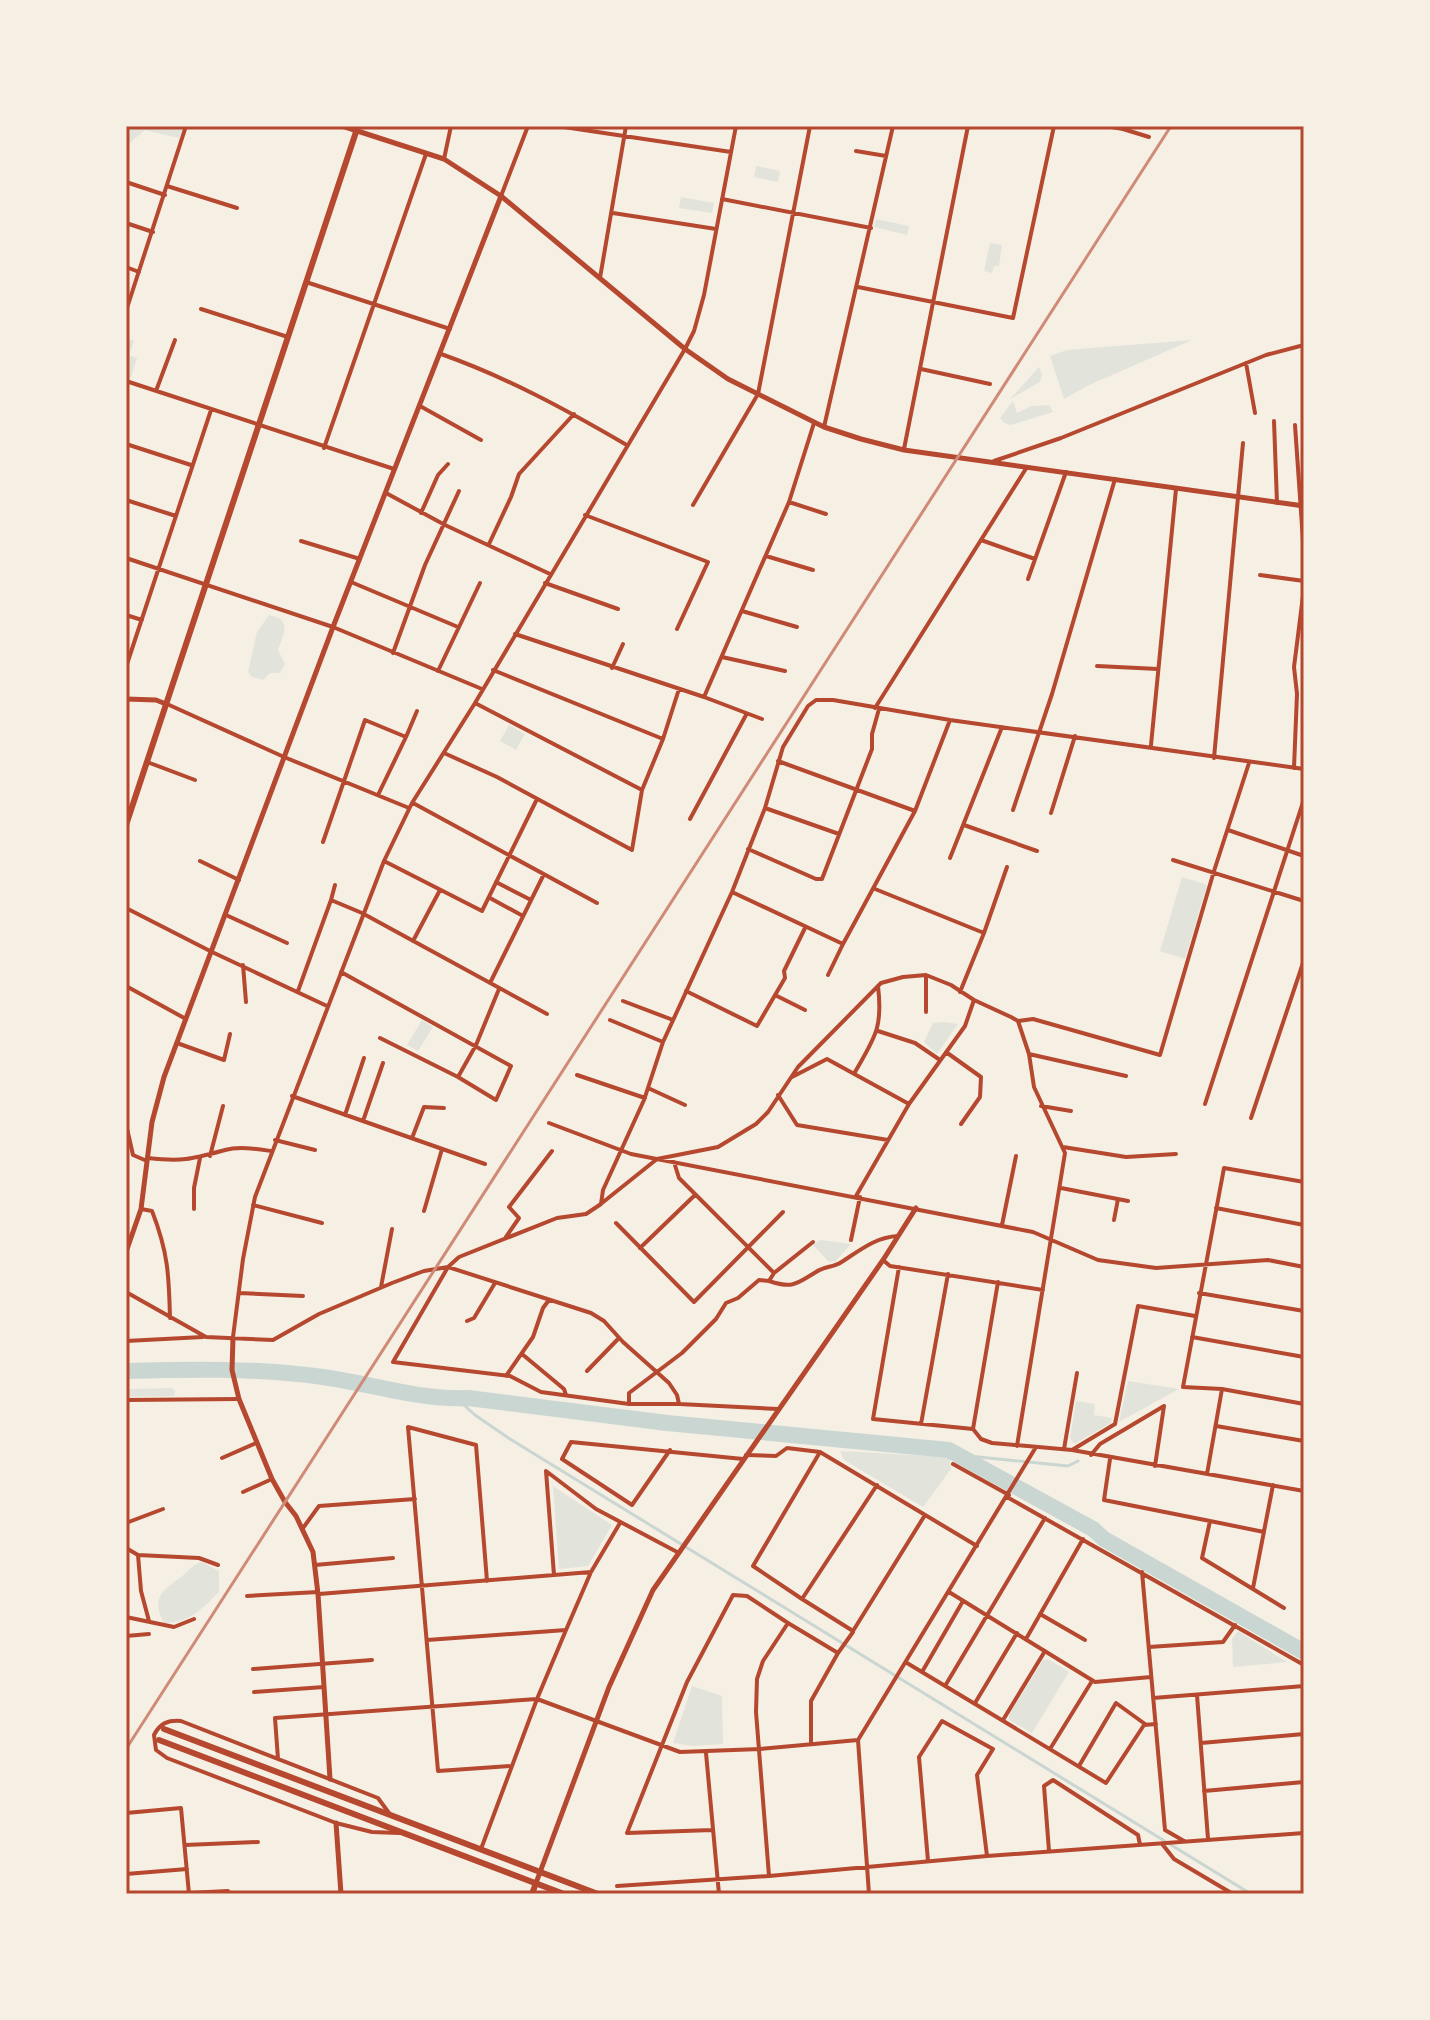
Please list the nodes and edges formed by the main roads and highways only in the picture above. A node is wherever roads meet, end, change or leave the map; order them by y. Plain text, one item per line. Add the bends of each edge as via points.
1 (357, 128) edge
2 (126, 825) edge
3 (164, 1729) dead end
4 (159, 1740) dead end
5 (536, 1883) junction
6 (532, 1894) edge
7 (564, 1894) edge
8 (598, 1894) edge

1 - 2 main road
3 - 8 main road
4 - 5 main road
5 - 6 main road
5 - 7 main road

